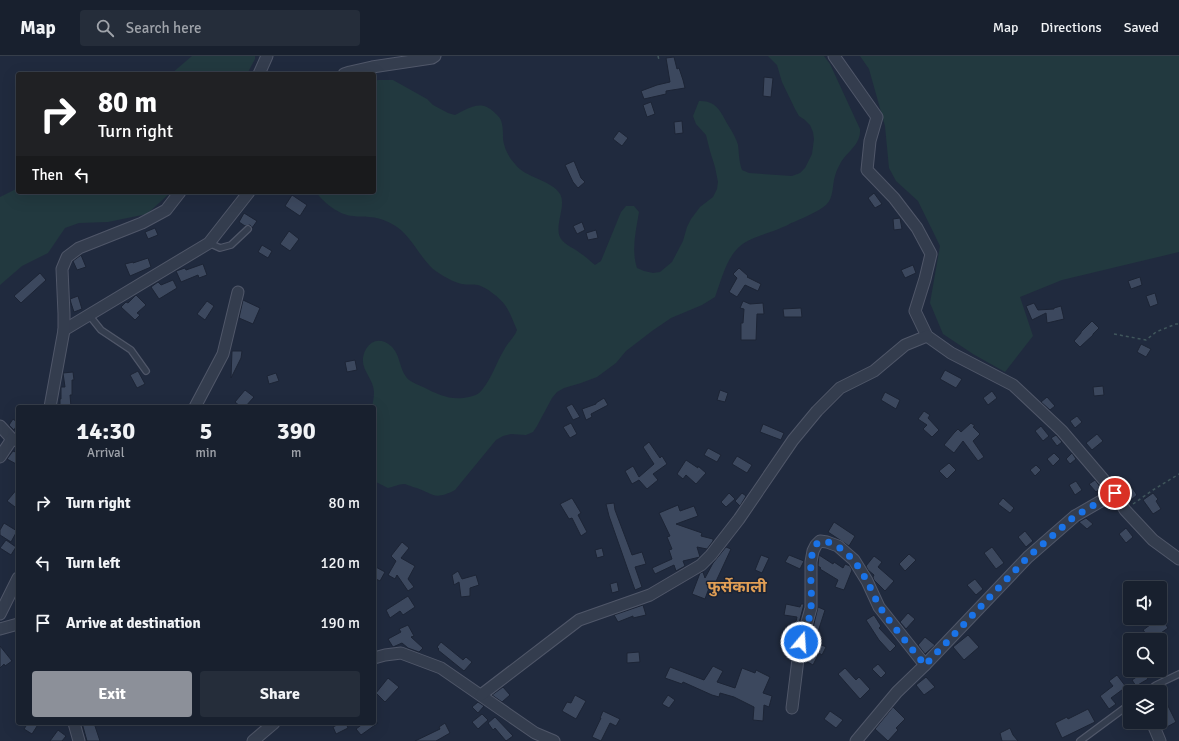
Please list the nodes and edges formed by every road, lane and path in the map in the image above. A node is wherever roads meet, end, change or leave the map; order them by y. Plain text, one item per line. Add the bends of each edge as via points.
1 (267, 56) edge
2 (436, 56) edge
3 (658, 56) edge
4 (834, 56) edge
5 (660, 60) dead end
6 (260, 72) edge
7 (352, 72) edge
8 (178, 194) edge
9 (247, 194) edge
10 (248, 229) dead end
11 (209, 243) junction
12 (238, 292) dead end
13 (89, 315) junction
14 (1179, 324) edge
15 (64, 330) junction
16 (1114, 334) dead end
17 (926, 336) junction
18 (146, 371) dead end
19 (50, 405) edge
20 (196, 405) edge
21 (0, 426) edge
22 (15, 440) edge
23 (0, 457) edge
24 (1179, 474) edge
25 (1115, 493) junction
26 (1125, 510) junction
27 (1179, 559) edge
28 (16, 582) edge
29 (0, 614) edge
30 (16, 625) edge
31 (0, 629) edge
32 (376, 657) edge
33 (925, 665) junction
34 (1179, 674) edge
35 (1156, 685) edge
36 (481, 695) junction
37 (792, 708) dead end
38 (1123, 709) edge
39 (75, 725) edge
40 (272, 725) edge
41 (1155, 729) edge
42 (79, 741) edge
43 (253, 741) edge
44 (554, 741) edge
45 (856, 741) edge
46 (1080, 741) edge
47 (1160, 741) edge

1 - 6 street
2 - 7 street
3 - 5 path
4 - 17 street via 877,117 870,141 867,170 894,198 917,228 931,254 915,312
8 - 15 street via 166,210 142,223 79,248 66,257 62,269
9 - 11 street
10 - 11 lane via 230,246 220,248
11 - 13 street
12 - 20 street via 223,354
13 - 15 street
13 - 18 lane via 101,330 131,350
14 - 16 path via 1156,332 1146,340
15 - 19 street
17 - 25 street via 951,353 1013,385 1062,431
17 - 36 street via 905,345 874,372 840,388 792,440 739,519 701,565 650,595 579,620
21 - 22 street
22 - 23 street
24 - 26 path
25 - 26 street
25 - 33 street via 1075,516 1028,557
26 - 27 street via 1153,540
28 - 29 street
30 - 31 street
32 - 36 street via 401,653 441,668
33 - 37 street via 879,607 854,560 838,546 820,541 813,551 811,562 811,608 799,651
33 - 45 street via 897,692
34 - 35 lane
36 - 44 street via 535,732
38 - 46 lane
39 - 42 street
40 - 43 street
41 - 47 street

